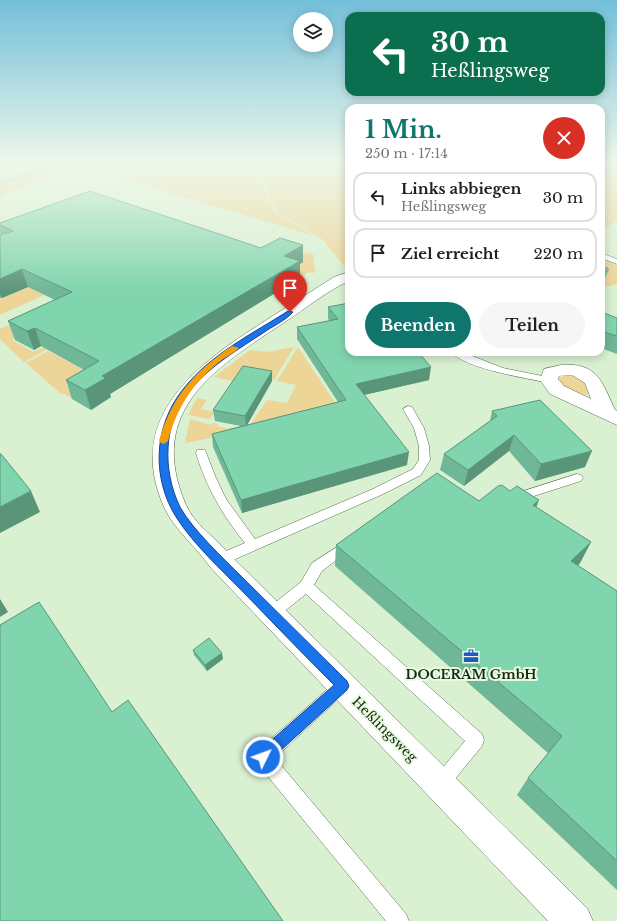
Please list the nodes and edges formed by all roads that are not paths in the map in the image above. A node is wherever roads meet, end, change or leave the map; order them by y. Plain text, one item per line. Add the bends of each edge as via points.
1 (605, 256) edge
2 (617, 262) edge
3 (345, 278) edge
4 (464, 356) edge
5 (549, 380) junction
6 (408, 409) dead end
7 (611, 416) edge
8 (200, 453) dead end
9 (577, 478) dead end
10 (500, 501) edge
11 (360, 535) edge
12 (253, 545) junction
13 (219, 560) junction
14 (306, 586) junction
15 (272, 613) junction
16 (342, 686) junction
17 (440, 784) junction
18 (399, 921) edge
19 (574, 921) edge

1 - 2 lane
3 - 13 street, Heßlingsweg via 216,360 186,390 170,418 163,445 165,475 176,508
4 - 5 lane via 487,366
5 - 7 street via 557,390
5 - 7 street via 550,373 563,370 581,372 588,376
6 - 12 lane via 424,446 425,460 417,472 377,492
8 - 12 lane via 207,475 221,501
9 - 10 lane via 521,497
11 - 14 lane via 317,567
12 - 13 lane
13 - 15 street, Heßlingsweg
14 - 15 lane
14 - 17 lane via 476,740
15 - 16 street, Heßlingsweg
16 - 17 street, Heßlingsweg
16 - 18 lane via 263,757
17 - 19 street, Heßlingsweg

